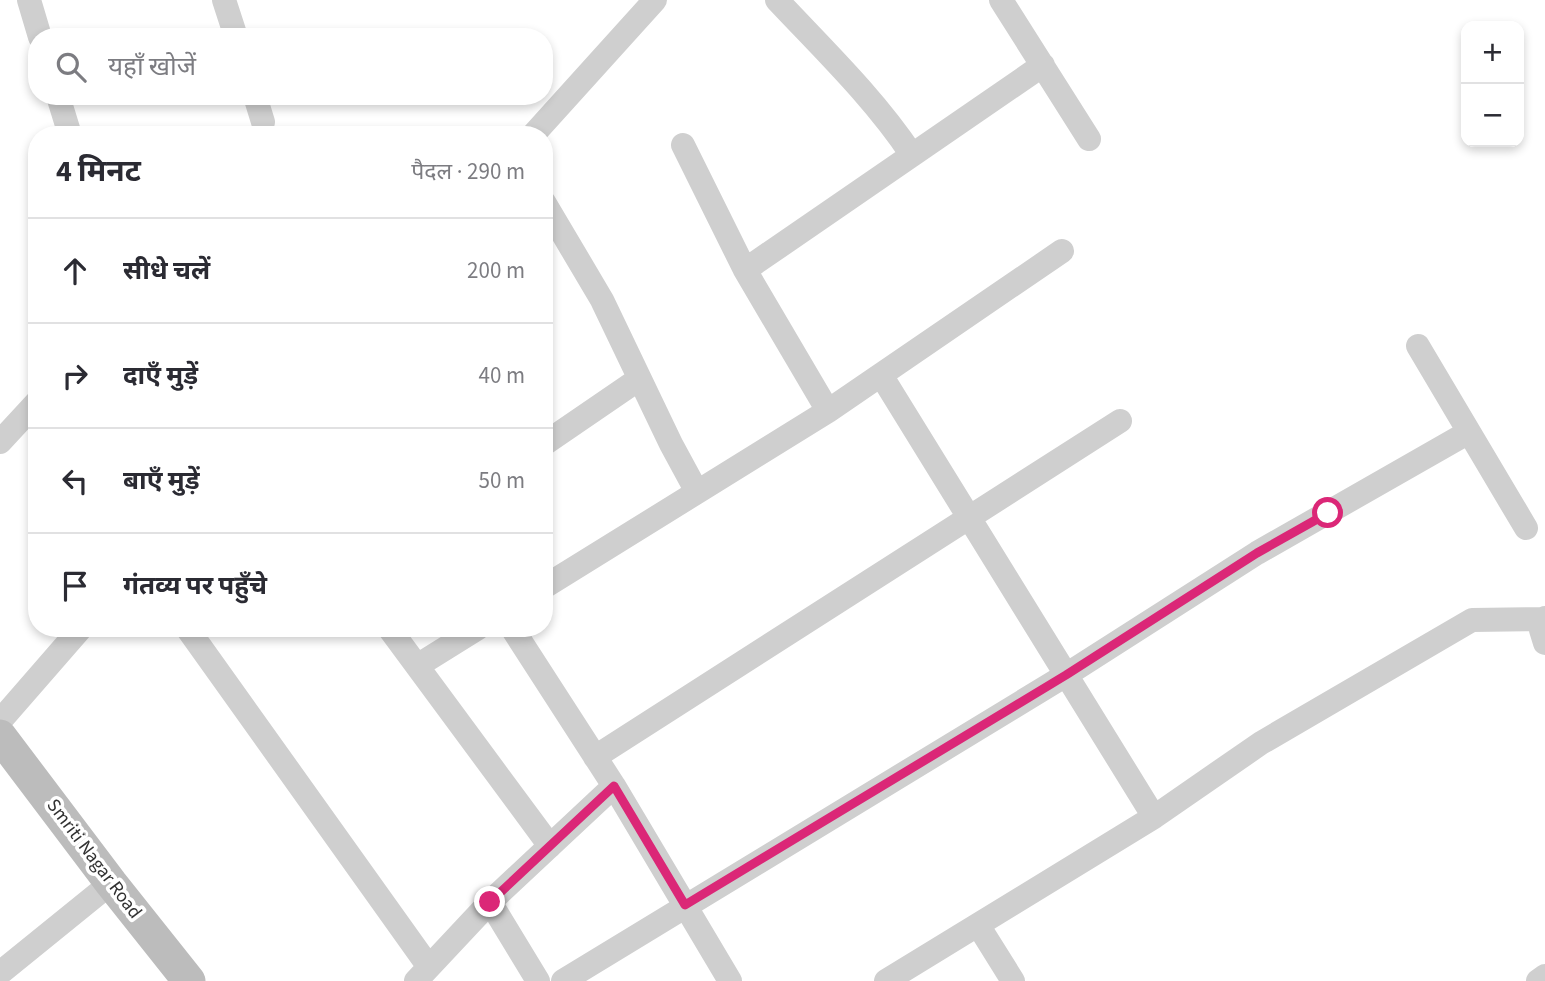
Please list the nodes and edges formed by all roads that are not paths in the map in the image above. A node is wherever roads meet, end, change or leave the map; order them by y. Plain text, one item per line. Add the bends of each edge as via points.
1 (29, 0) edge
2 (225, 0) edge
3 (655, 0) edge
4 (777, 0) edge
5 (1001, 0) edge
6 (37, 28) edge
7 (233, 28) edge
8 (1043, 65) junction
9 (61, 105) edge
10 (258, 105) edge
11 (263, 122) dead end
12 (67, 126) edge
13 (541, 126) edge
14 (1088, 139) dead end
15 (683, 145) dead end
16 (912, 155) junction
17 (553, 217) edge
18 (1062, 251) dead end
19 (745, 270) junction
20 (1418, 345) dead end
21 (881, 374) junction
22 (639, 379) junction
23 (28, 410) edge
24 (828, 411) junction
25 (1120, 421) dead end
26 (1469, 432) junction
27 (2, 434) edge
28 (553, 438) edge
29 (697, 492) junction
30 (970, 518) junction
31 (1526, 528) dead end
32 (553, 581) edge
33 (1545, 626) edge
34 (73, 637) edge
35 (193, 637) edge
36 (396, 637) edge
37 (464, 637) edge
38 (518, 637) edge
39 (417, 666) junction
40 (1066, 675) junction
41 (0, 721) edge
42 (0, 736) edge
43 (595, 757) junction
44 (614, 786) junction
45 (1154, 817) junction
46 (550, 846) junction
47 (111, 883) junction
48 (490, 902) junction
49 (685, 905) junction
50 (978, 925) junction
51 (0, 973) edge
52 (422, 974) edge
53 (1545, 976) edge
54 (189, 981) edge
55 (538, 981) edge
56 (563, 981) edge
57 (730, 981) edge
58 (886, 981) edge
59 (1013, 981) edge
60 (1538, 981) edge

1 - 6 street
2 - 7 street
3 - 13 street
4 - 16 street via 857,85
5 - 8 street
8 - 14 street
8 - 16 street
9 - 12 street
10 - 11 street
15 - 19 street
16 - 19 street
17 - 22 street via 602,300
18 - 21 street
19 - 24 street
20 - 26 street
21 - 24 street
21 - 30 street
22 - 28 street
22 - 29 street
23 - 27 street
24 - 29 street
25 - 30 street
26 - 31 street
26 - 40 street via 1257,553
29 - 32 street
30 - 40 street
30 - 43 street
33 - 45 street via 1472,620 1261,743
34 - 41 street
35 - 52 street
36 - 39 street
37 - 39 street
38 - 43 street
39 - 46 street
40 - 45 street
40 - 49 street
42 - 47 main road, Smriti Nagar Road
43 - 44 street
44 - 46 street
44 - 49 street
45 - 50 street
46 - 48 street
47 - 51 street
47 - 54 main road, Smriti Nagar Road
48 - 52 street
48 - 55 street
49 - 56 street
49 - 57 street
50 - 58 street
50 - 59 street
53 - 60 street

